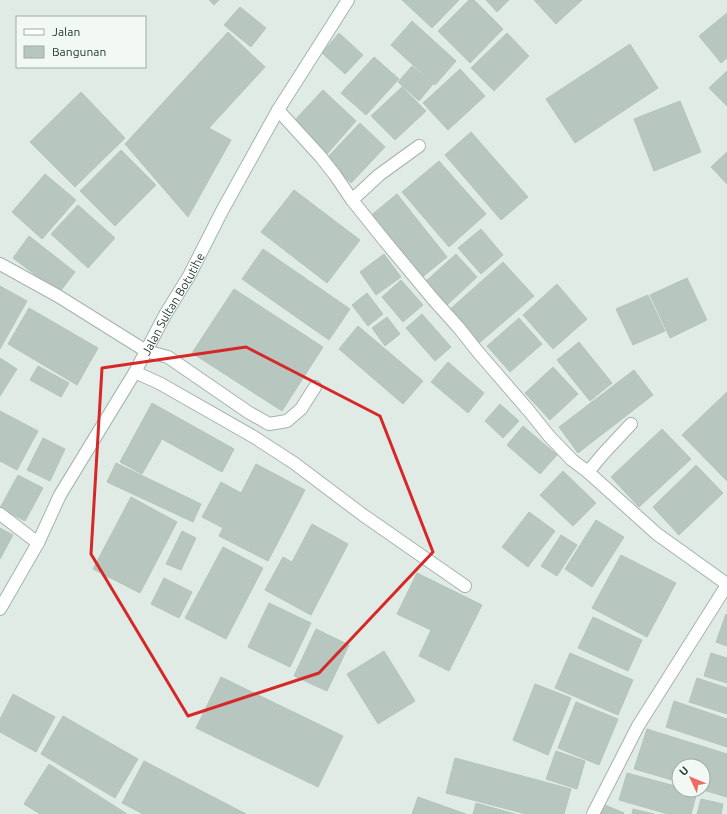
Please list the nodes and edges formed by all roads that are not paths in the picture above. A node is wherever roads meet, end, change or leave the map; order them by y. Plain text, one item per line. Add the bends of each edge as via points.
1 (348, 0) edge
2 (278, 110) junction
3 (419, 146) dead end
4 (352, 200) junction
5 (0, 264) edge
6 (146, 351) junction
7 (134, 372) junction
8 (315, 387) dead end
9 (631, 424) dead end
10 (588, 472) junction
11 (0, 514) edge
12 (38, 543) junction
13 (727, 585) edge
14 (466, 586) dead end
15 (0, 609) edge
16 (593, 814) edge

1 - 2 street, Jalan Sultan Botutihe
2 - 4 street via 320,156
2 - 6 street, Jalan Sultan Botutihe
3 - 4 street via 379,175
4 - 10 street via 549,436 572,460
5 - 6 street via 58,296
6 - 7 street, Jalan Sultan Botutihe
6 - 8 street via 168,357 269,424 287,421 301,409
7 - 12 street, Jalan Sultan Botutihe via 60,495
7 - 14 street via 161,384 266,444
9 - 10 street
10 - 13 street via 657,534
11 - 12 street
12 - 15 street, Jalan Sultan Botutihe
13 - 16 street via 638,726

